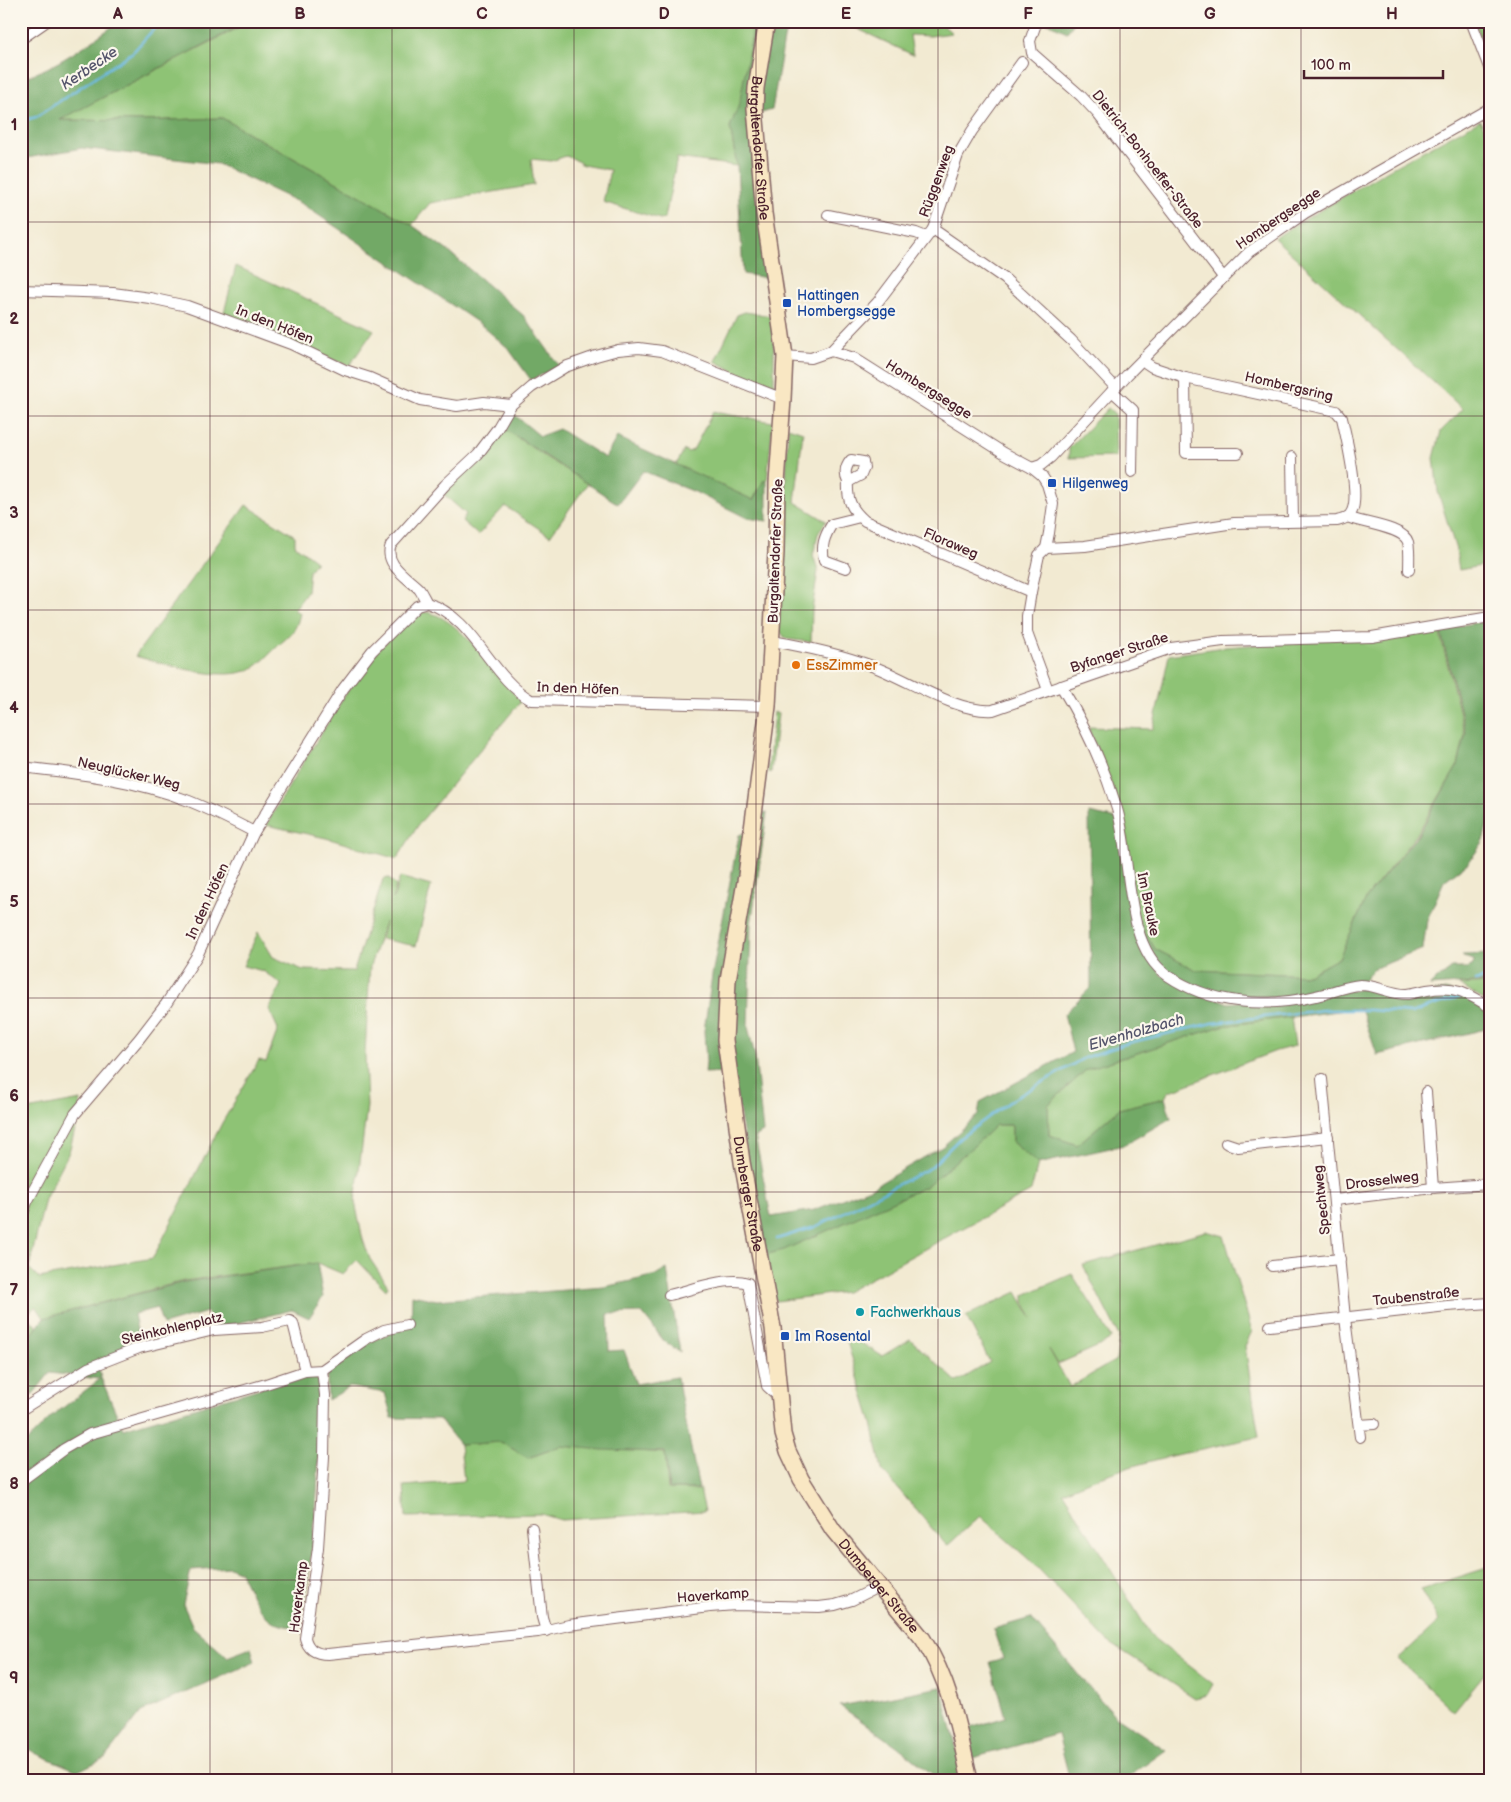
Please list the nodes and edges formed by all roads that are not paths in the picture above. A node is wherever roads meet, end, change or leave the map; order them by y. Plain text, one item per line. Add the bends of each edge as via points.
1 (47, 21) edge
2 (767, 21) edge
3 (1037, 21) edge
4 (1471, 21) edge
5 (23, 34) edge
6 (1022, 62) dead end
7 (1490, 70) edge
8 (1490, 108) edge
9 (828, 214) dead end
10 (933, 229) junction
11 (926, 237) junction
12 (1223, 277) junction
13 (21, 290) edge
14 (832, 351) junction
15 (785, 356) junction
16 (1144, 358) junction
17 (1185, 378) junction
18 (1114, 389) junction
19 (783, 399) junction
20 (511, 405) junction
21 (1238, 453) dead end
22 (1292, 457) dead end
23 (1032, 468) junction
24 (1132, 472) dead end
25 (848, 482) dead end
26 (860, 516) junction
27 (1347, 518) junction
28 (1293, 521) junction
29 (1046, 548) junction
30 (846, 568) dead end
31 (1409, 570) dead end
32 (1031, 592) junction
33 (427, 603) junction
34 (1490, 616) edge
35 (772, 641) junction
36 (1061, 686) junction
37 (1048, 690) junction
38 (768, 706) junction
39 (21, 767) edge
40 (254, 832) junction
41 (1490, 1007) edge
42 (1322, 1079) dead end
43 (731, 1080) joint
44 (1426, 1092) dead end
45 (1328, 1138) junction
46 (1226, 1144) dead end
47 (1490, 1184) edge
48 (1433, 1188) junction
49 (1335, 1200) junction
50 (21, 1219) edge
51 (1340, 1259) junction
52 (1272, 1266) dead end
53 (669, 1295) dead end
54 (1490, 1303) edge
55 (1346, 1318) junction
56 (407, 1325) dead end
57 (1270, 1326) dead end
58 (322, 1370) junction
59 (305, 1371) junction
60 (779, 1396) junction
61 (21, 1410) edge
62 (1374, 1424) dead end
63 (1359, 1425) junction
64 (1360, 1437) dead end
65 (21, 1481) edge
66 (532, 1528) dead end
67 (880, 1586) junction
68 (546, 1631) junction
69 (970, 1781) edge

1 - 5 street
2 - 15 main road, Burgaltendorfer Straße via 755,108 764,213
3 - 12 street, Dietrich-Bonhoeffer-Straße via 1030,41 1034,56 1097,113
4 - 7 street
6 - 10 street, Rüggenweg via 958,155
8 - 12 street, Hombergsegge via 1306,213 1250,252
9 - 11 street
10 - 11 street, Rüggenweg
10 - 18 street via 1011,285 1071,340
11 - 14 street, Rüggenweg via 877,302
12 - 16 street, Hombergsegge
13 - 20 street, In den Höfen via 113,293 187,306 291,344 420,400 457,406 484,402
14 - 15 street via 811,358
14 - 23 street, Hombergsegge via 854,358
15 - 19 main road, Burgaltendorfer Straße
16 - 17 street, Hombergsring via 1152,367
16 - 18 street, Hombergsegge
17 - 21 street via 1186,453
17 - 27 street, Hombergsring via 1340,414 1354,494 1353,509
18 - 23 street, Hombergsegge via 1051,457
18 - 24 street via 1133,410
19 - 20 street, In den Höfen via 662,351 640,348 618,350 565,368 532,387
19 - 35 main road, Burgaltendorfer Straße
20 - 33 street, In den Höfen via 478,454 388,551 390,559 421,591
22 - 28 street
23 - 29 street via 1042,476 1052,496
25 - 26 street via 848,495 854,512
26 - 30 street via 832,524 824,536 824,560
26 - 32 street, Floraweg via 865,521
27 - 28 street
27 - 31 street via 1391,529 1404,536 1408,543
28 - 29 street via 1234,523 1085,546
29 - 32 street via 1039,555
32 - 37 street via 1027,633
33 - 38 street, In den Höfen via 445,611 463,627 513,687 531,700
33 - 40 street, In den Höfen via 417,606 357,669
34 - 36 street, Byfanger Straße via 1372,637 1223,641 1171,648
35 - 37 street, Byfanger Straße via 864,663 980,711 993,710
35 - 38 main road, Burgaltendorfer Straße
36 - 37 street, Byfanger Straße
36 - 41 street, Im Brauke via 1086,730 1112,793 1121,824 1138,931 1161,971 1188,988 1227,1000 1266,1003 1365,985 1400,994 1455,988
38 - 43 main road, Burgaltendorfer Straße via 746,876 728,980 725,1040
39 - 40 street, Neuglücker Weg via 92,776 150,789 188,801
40 - 50 street, In den Höfen via 198,954 139,1040 75,1114 26,1202
42 - 45 street, Spechtweg
43 - 60 main road, Dumberger Straße via 744,1172 773,1328
44 - 48 street, Drosselweg
45 - 46 street via 1238,1147
45 - 49 street, Spechtweg
47 - 48 street, Drosselweg
48 - 49 street, Drosselweg
49 - 51 street, Spechtweg
51 - 52 street
51 - 55 street, Spechtweg
53 - 60 street, Dumberger Straße via 725,1282 740,1280 748,1283 767,1386
54 - 55 street, Taubenstraße
55 - 57 street, Taubenstraße
55 - 63 street
56 - 58 street via 384,1330 366,1339
58 - 59 street
58 - 68 street, Haverkamp via 324,1457 318,1548 306,1644 315,1652 328,1654
59 - 61 street, Steinkohlenplatz via 293,1322 214,1330 139,1348 88,1368
59 - 65 street via 90,1434
60 - 67 main road, Dumberger Straße via 783,1434 800,1479 833,1530
62 - 63 street
63 - 64 street
66 - 68 street
67 - 68 street, Haverkamp via 835,1605 710,1607 569,1625
67 - 69 main road, Dumberger Straße via 923,1640 938,1666 952,1703

